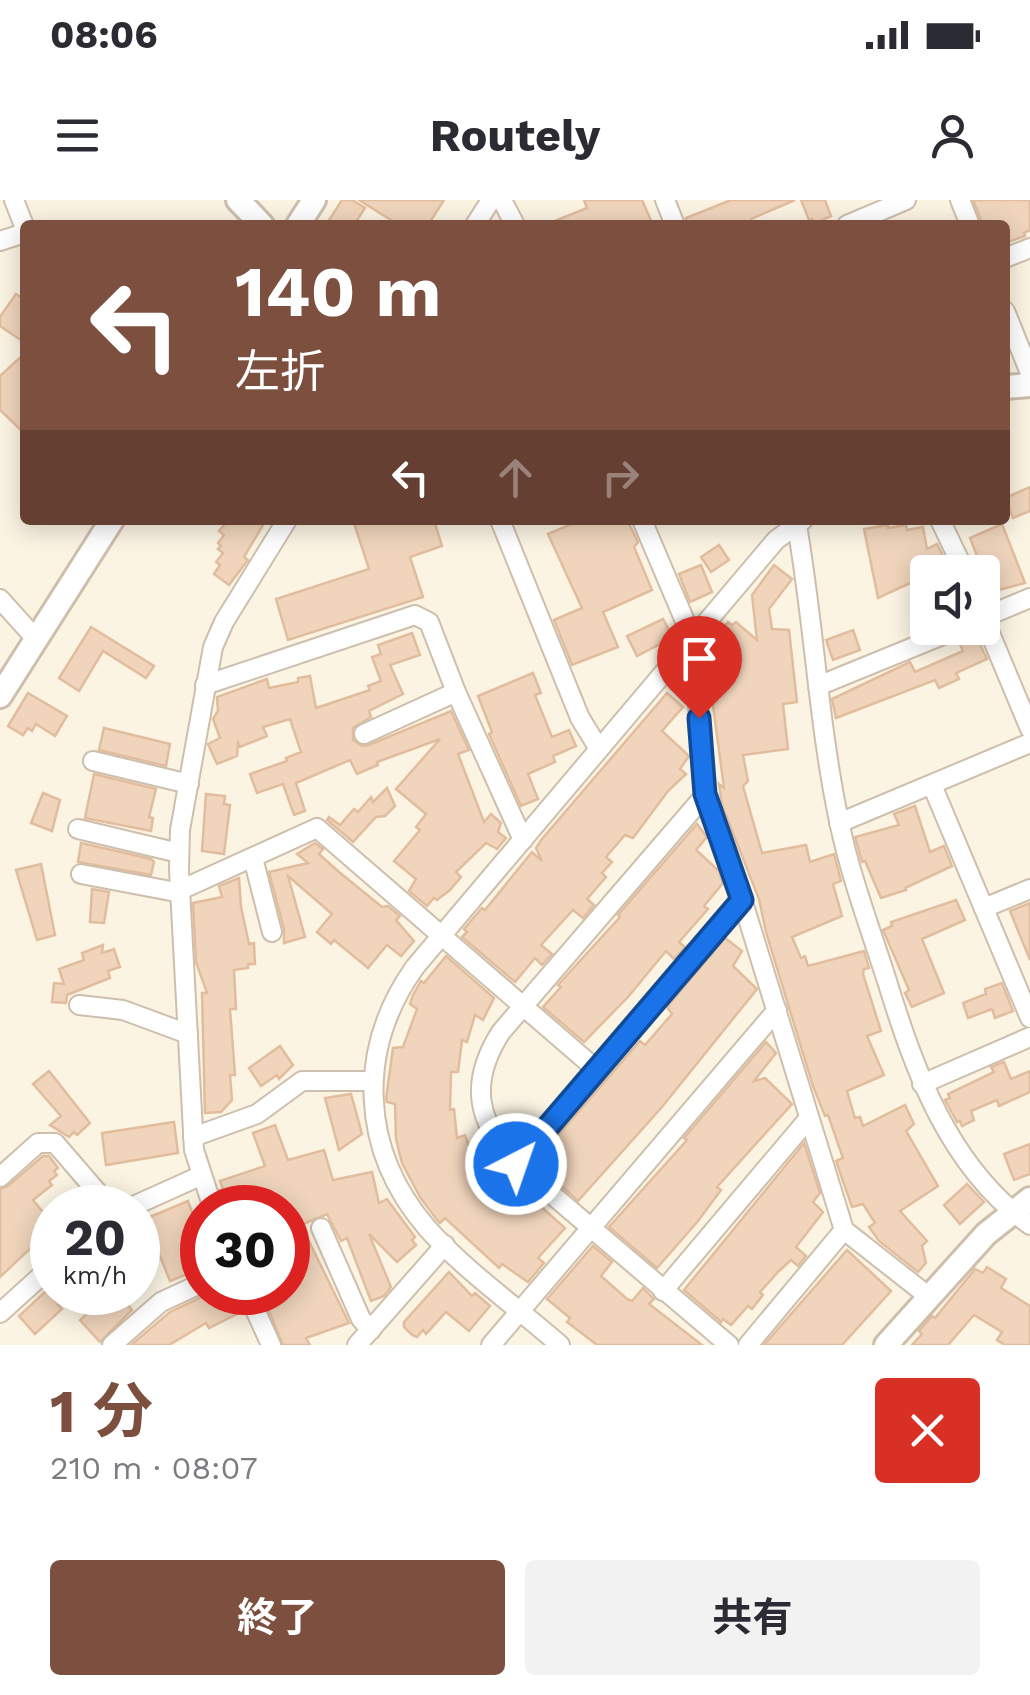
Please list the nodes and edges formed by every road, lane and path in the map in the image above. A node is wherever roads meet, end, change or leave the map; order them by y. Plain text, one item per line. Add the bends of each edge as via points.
1 (238, 200) edge
2 (906, 200) edge
3 (257, 220) edge
4 (859, 220) edge
5 (1010, 323) edge
6 (1030, 373) edge
7 (109, 525) edge
8 (284, 525) edge
9 (502, 525) edge
10 (644, 525) edge
11 (793, 525) edge
12 (798, 525) edge
13 (942, 525) edge
14 (956, 555) edge
15 (1030, 598) edge
16 (0, 600) edge
17 (1000, 609) edge
18 (36, 639) junction
19 (692, 640) junction
20 (918, 645) edge
21 (995, 645) edge
22 (205, 685) junction
23 (818, 686) junction
24 (456, 692) junction
25 (0, 696) edge
26 (1030, 729) edge
27 (364, 734) dead end
28 (1030, 744) edge
29 (599, 749) junction
30 (93, 761) dead end
31 (189, 784) junction
32 (932, 785) junction
33 (705, 794) junction
34 (839, 823) junction
35 (78, 830) dead end
36 (523, 840) junction
37 (179, 853) junction
38 (252, 858) junction
39 (81, 874) dead end
40 (1030, 889) edge
41 (180, 892) junction
42 (742, 900) junction
43 (984, 908) junction
44 (272, 932) dead end
45 (443, 934) junction
46 (78, 1005) dead end
47 (523, 1006) junction
48 (777, 1010) junction
49 (1030, 1018) edge
50 (188, 1034) junction
51 (1030, 1036) edge
52 (597, 1070) junction
53 (373, 1081) junction
54 (922, 1084) junction
55 (810, 1118) junction
56 (193, 1137) junction
57 (516, 1164) junction
58 (200, 1176) junction
59 (0, 1177) edge
60 (91, 1185) edge
61 (203, 1185) edge
62 (160, 1194) edge
63 (1024, 1212) edge
64 (321, 1228) dead end
65 (590, 1228) junction
66 (844, 1230) junction
67 (445, 1246) junction
68 (30, 1286) edge
69 (662, 1291) junction
70 (180, 1293) edge
71 (928, 1296) junction
72 (520, 1310) junction
73 (0, 1313) edge
74 (257, 1315) edge
75 (370, 1330) junction
76 (112, 1345) edge
77 (271, 1345) edge
78 (357, 1345) edge
79 (491, 1345) edge
80 (560, 1345) edge
81 (729, 1345) edge
82 (748, 1345) edge
83 (886, 1345) edge

1 - 3 street
2 - 4 street
5 - 6 street
7 - 18 street
8 - 22 street via 218,634
9 - 29 street via 580,718
10 - 19 street
11 - 19 street
12 - 23 street
13 - 14 street
15 - 17 street
16 - 18 street
18 - 25 street
19 - 29 street
19 - 33 street
20 - 23 street
21 - 26 street
22 - 24 street via 415,615 429,622
22 - 31 street
23 - 34 street
24 - 27 street
24 - 36 street
28 - 32 street
29 - 36 street
30 - 31 street
31 - 37 street
32 - 34 street
32 - 43 street
33 - 42 street
33 - 47 street
34 - 54 street
35 - 37 street
36 - 45 street
37 - 41 street
38 - 41 street
38 - 44 street
38 - 45 street via 317,828
39 - 41 street
40 - 43 street
41 - 50 street
42 - 48 street
42 - 52 street
43 - 49 street
45 - 47 street
45 - 53 street via 387,1014
46 - 50 street via 123,1010
47 - 52 street
47 - 57 street via 488,1055 479,1092 494,1138
48 - 55 street
48 - 65 street
50 - 56 street
51 - 54 street
52 - 57 street
53 - 56 street via 302,1081 257,1114
53 - 67 street via 387,1166 406,1201
54 - 63 street via 951,1140
55 - 66 street
55 - 69 street
56 - 58 street
57 - 65 street
58 - 61 street
58 - 62 street
59 - 60 street via 38,1142 55,1143
63 - 71 street via 986,1234
64 - 75 street
65 - 69 street
65 - 72 street
66 - 71 street
66 - 82 street
67 - 72 street
67 - 75 street
68 - 73 street
69 - 81 street
70 - 76 street
71 - 83 street
72 - 79 street
72 - 80 street
74 - 77 street
75 - 78 street

